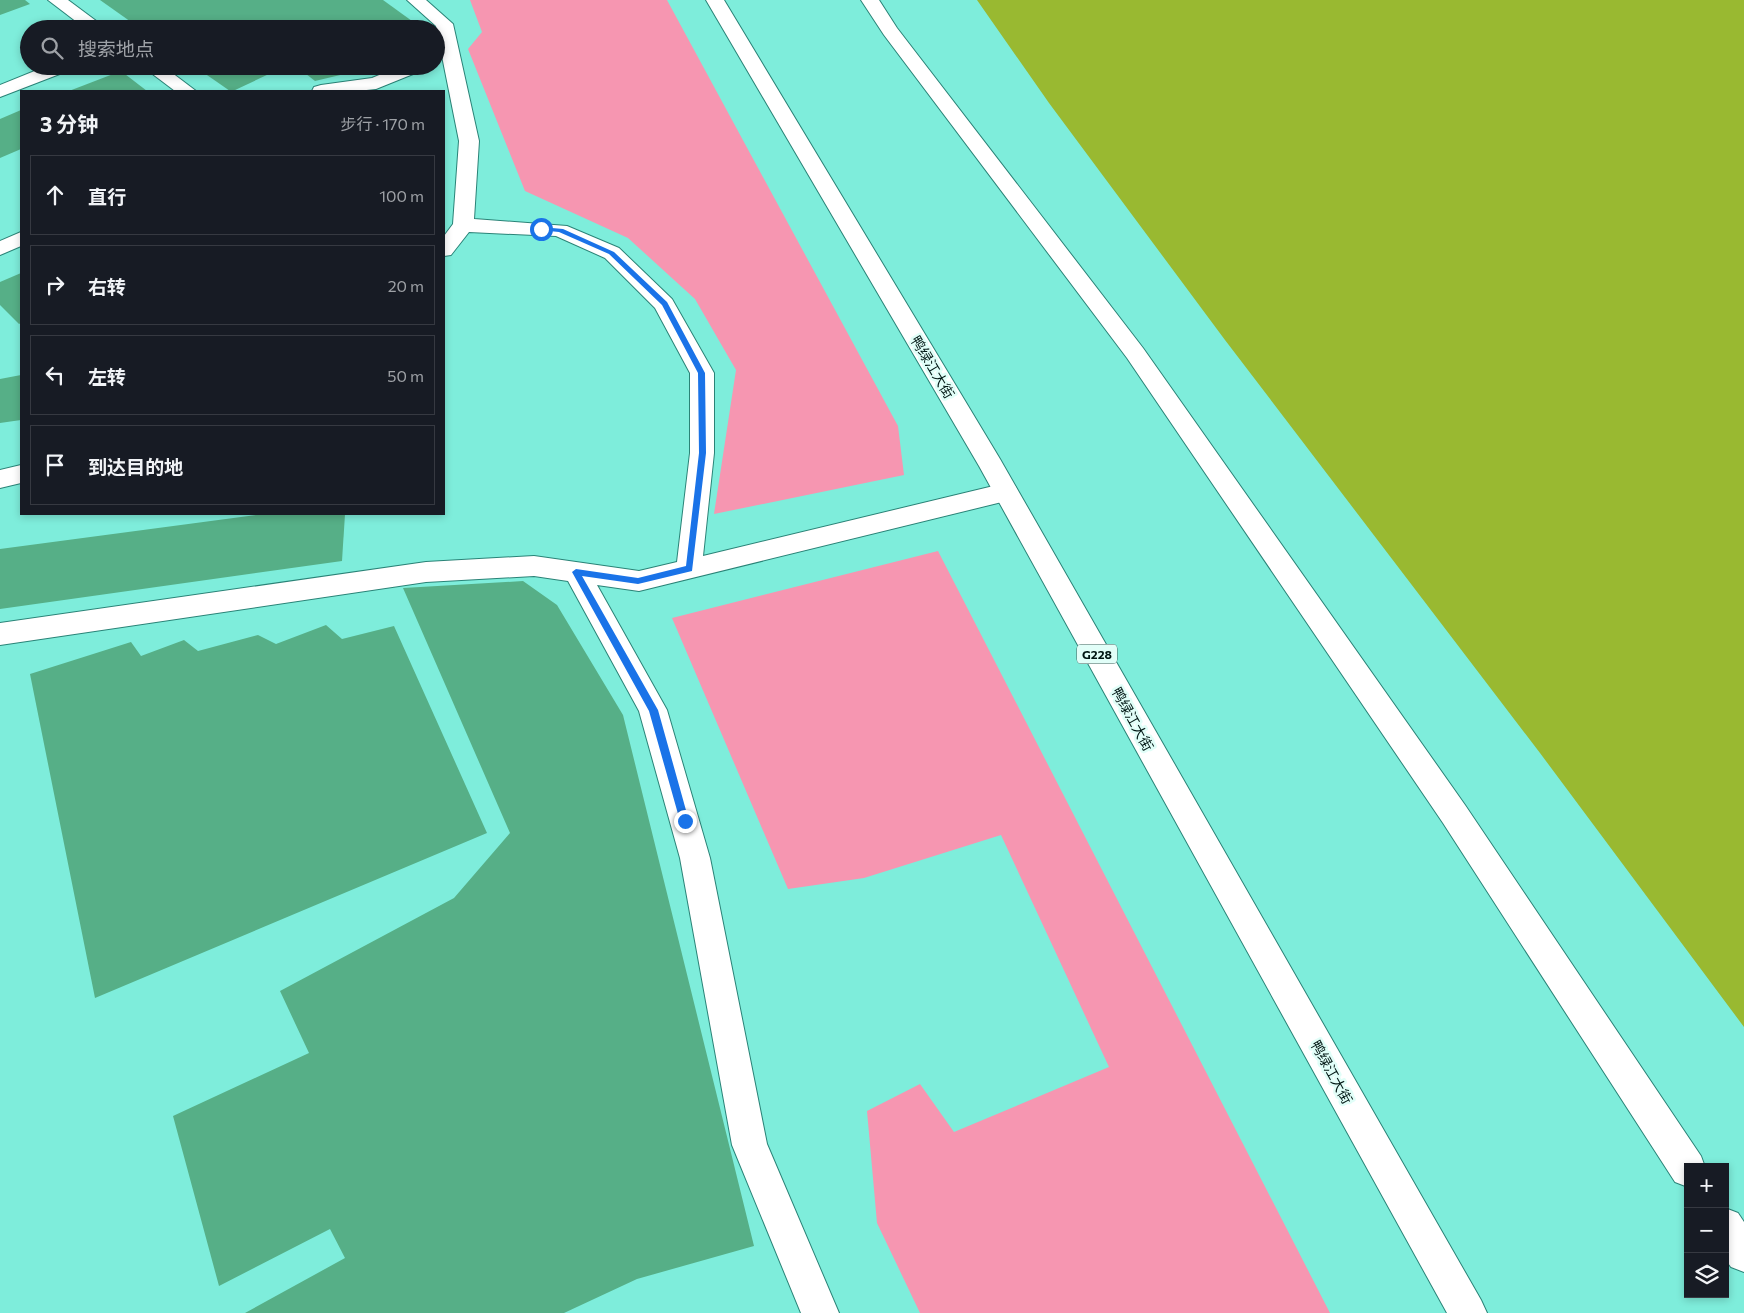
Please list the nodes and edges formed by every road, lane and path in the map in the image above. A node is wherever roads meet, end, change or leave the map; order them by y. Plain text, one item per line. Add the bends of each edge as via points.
1 (57, 0) edge
2 (416, 0) edge
3 (715, 0) edge
4 (870, 0) edge
5 (85, 20) edge
6 (439, 20) edge
7 (445, 58) edge
8 (41, 75) edge
9 (165, 75) edge
10 (395, 75) edge
11 (186, 90) edge
12 (328, 90) edge
13 (0, 91) edge
14 (463, 225) junction
15 (20, 238) edge
16 (0, 248) edge
17 (445, 249) edge
18 (20, 474) edge
19 (0, 479) edge
20 (1006, 492) junction
21 (689, 568) junction
22 (576, 572) junction
23 (0, 634) edge
24 (1684, 1163) edge
25 (1729, 1232) edge
26 (1744, 1254) edge
27 (820, 1313) edge
28 (1468, 1313) edge

1 - 5 main road
2 - 6 main road
3 - 20 main road, 鸭绿江大街 / G228
4 - 24 main road via 896,39 1135,354 1454,814
7 - 14 main road via 469,141
8 - 13 main road
9 - 11 main road
10 - 12 main road via 376,83
14 - 17 main road
14 - 21 main road via 560,230 612,253 664,304 702,373 702,453
15 - 16 main road
18 - 19 main road
20 - 21 main road
20 - 28 main road, 鸭绿江大街 / G228
21 - 22 main road via 638,581
22 - 23 main road via 534,566 426,572
22 - 27 main road via 653,710 695,858 750,1145
25 - 26 main road

